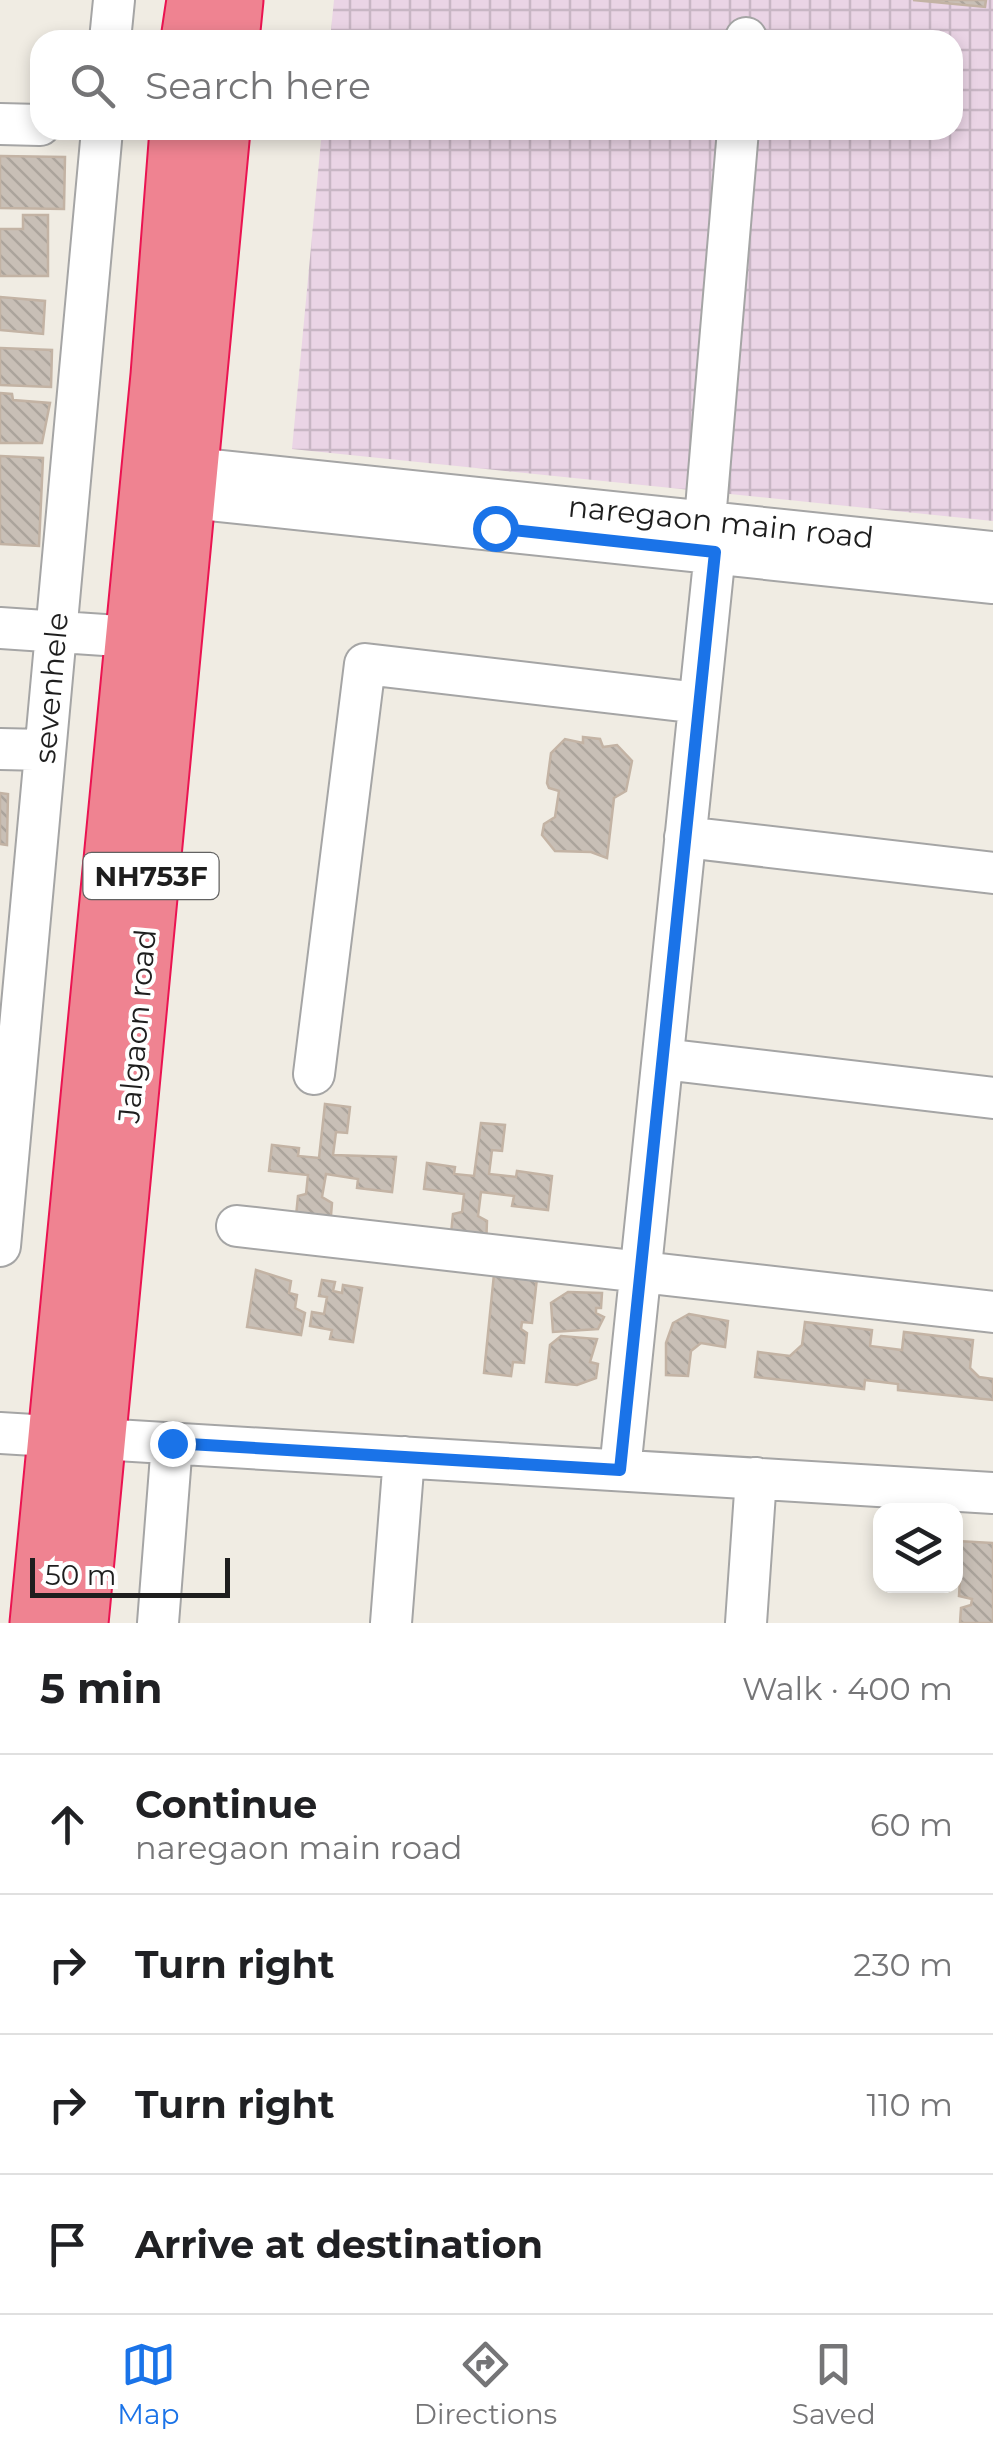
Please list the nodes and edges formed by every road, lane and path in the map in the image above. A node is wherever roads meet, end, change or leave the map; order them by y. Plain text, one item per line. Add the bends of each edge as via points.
1 (114, 0) edge
2 (195, 0) edge
3 (235, 0) edge
4 (111, 30) edge
5 (191, 30) edge
6 (232, 30) edge
7 (0, 124) edge
8 (30, 125) edge
9 (101, 140) edge
10 (178, 140) edge
11 (220, 140) edge
12 (737, 140) edge
13 (168, 480) junction
14 (710, 536) junction
15 (993, 552) edge
16 (993, 583) edge
17 (0, 628) edge
18 (56, 630) junction
19 (134, 637) junction
20 (700, 703) junction
21 (0, 748) edge
22 (46, 750) junction
23 (686, 838) junction
24 (993, 874) edge
25 (17, 876) edge
26 (663, 1059) junction
27 (314, 1074) dead end
28 (993, 1098) edge
29 (237, 1226) dead end
30 (0, 1246) edge
31 (641, 1270) junction
32 (993, 1312) edge
33 (0, 1433) edge
34 (78, 1438) junction
35 (172, 1443) junction
36 (404, 1457) junction
37 (620, 1470) junction
38 (756, 1478) junction
39 (993, 1494) edge
40 (38, 1623) edge
41 (80, 1623) edge
42 (158, 1623) edge
43 (392, 1623) edge
44 (746, 1623) edge

1 - 4 street
2 - 5 highway
3 - 6 highway
7 - 8 street
9 - 18 street, sevenhele
10 - 13 highway, Jalgaon road / NH753F
11 - 13 highway, Jalgaon road / NH753F
12 - 14 street
13 - 14 street, naregaon main road
13 - 19 highway, Jalgaon road / NH753F
13 - 34 highway, Jalgaon road / NH753F
14 - 15 street, naregaon main road
14 - 16 street, naregaon main road
14 - 20 street
17 - 18 street
18 - 19 street
18 - 22 street, sevenhele
19 - 34 highway, Jalgaon road / NH753F
20 - 23 street
20 - 27 street via 365,664
21 - 22 street
22 - 25 street, sevenhele
23 - 24 street
23 - 26 street
25 - 30 street, sevenhele
26 - 28 street
26 - 31 street
29 - 31 street
31 - 32 street
31 - 37 street
33 - 34 street
34 - 35 street
34 - 40 highway, Jalgaon road / NH753F
34 - 41 highway, Jalgaon road / NH753F
35 - 36 street
35 - 42 street
36 - 37 street
36 - 43 street
37 - 38 street
38 - 39 street
38 - 44 street

